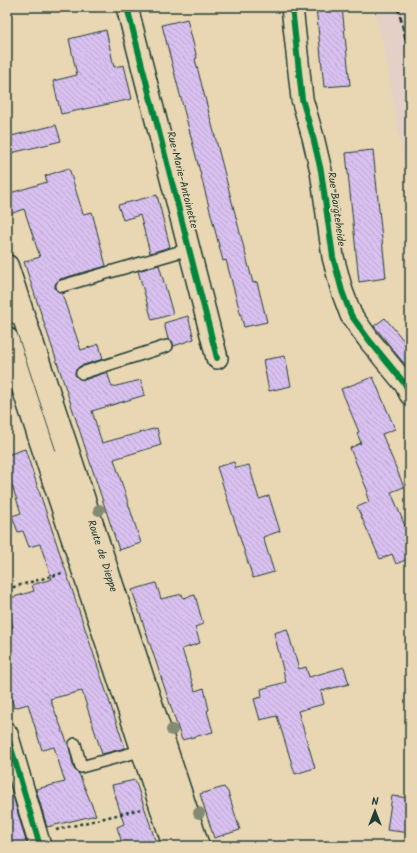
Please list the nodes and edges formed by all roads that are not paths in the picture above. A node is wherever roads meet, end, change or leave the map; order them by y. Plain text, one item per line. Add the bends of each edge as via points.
1 (127, 7) edge
2 (292, 7) edge
3 (189, 248) junction
4 (7, 266) edge
5 (62, 286) dead end
6 (7, 302) edge
7 (7, 339) edge
8 (167, 346) dead end
9 (218, 358) dead end
10 (82, 373) dead end
11 (47, 383) junction
12 (410, 394) edge
13 (50, 434) dead end
14 (55, 449) dead end
15 (7, 734) edge
16 (75, 744) dead end
17 (144, 750) junction
18 (38, 840) edge
19 (174, 846) edge
20 (186, 846) edge
21 (198, 846) edge

1 - 3 street, Rue Marie-Antoinette
2 - 12 street, Rue Bargteheide via 302,99 321,171 333,257 342,291 351,315
3 - 5 lane
3 - 9 street, Rue Marie-Antoinette
4 - 11 main road, Route de Dieppe
6 - 11 lane
7 - 13 lane
7 - 17 main road, Route de Dieppe
8 - 10 lane
11 - 21 main road, Route de Dieppe
14 - 20 lane
15 - 18 street
16 - 17 lane via 81,767
17 - 19 main road, Route de Dieppe

